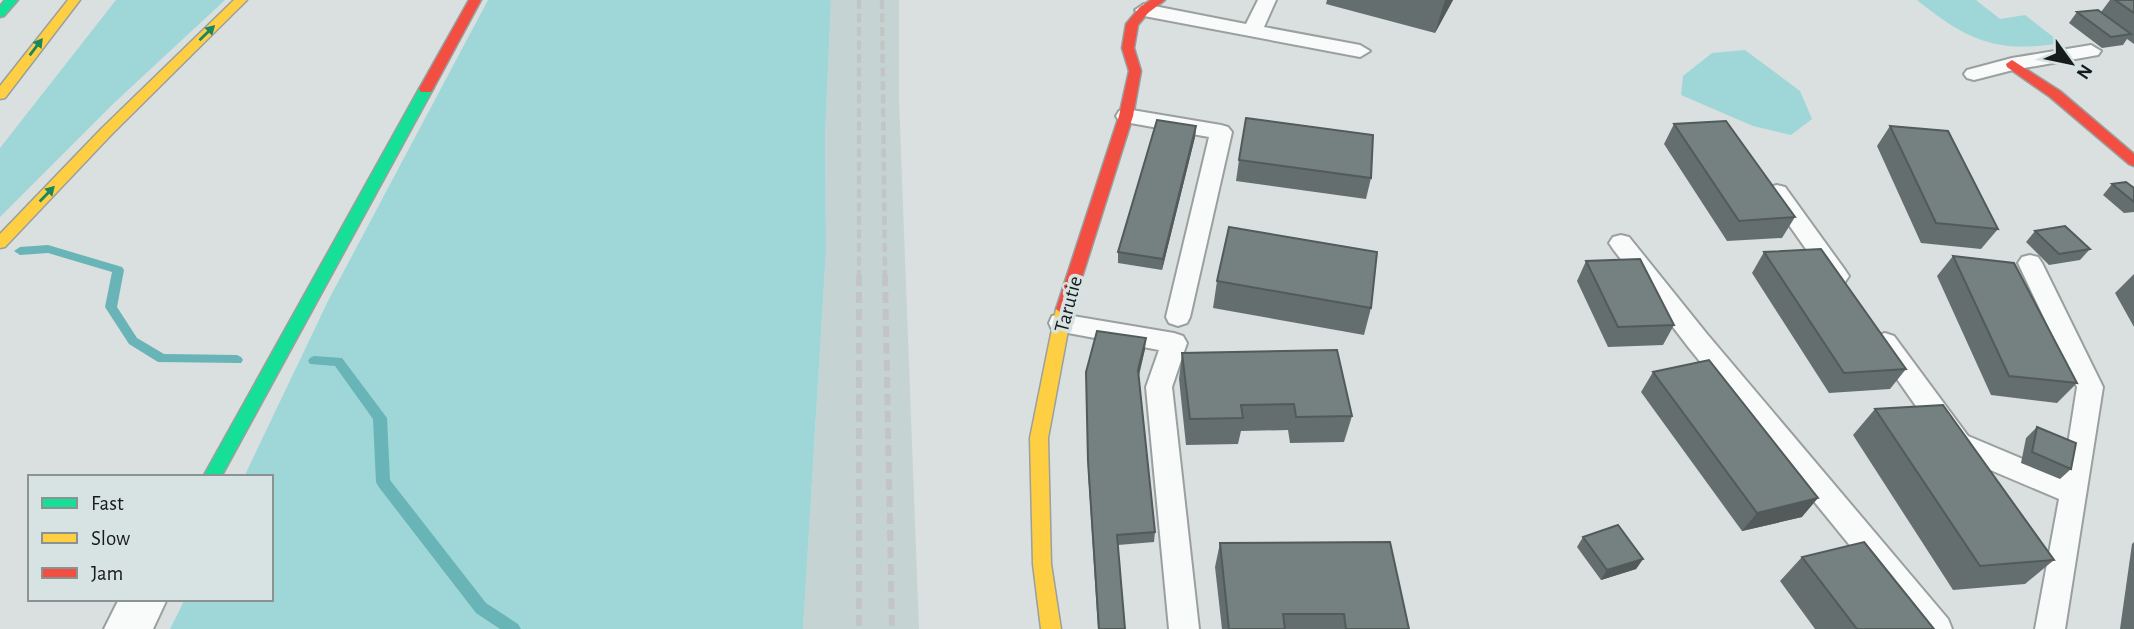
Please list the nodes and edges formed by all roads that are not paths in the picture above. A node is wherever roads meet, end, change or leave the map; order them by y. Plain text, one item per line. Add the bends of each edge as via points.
1 (12, 0) edge
2 (74, 0) edge
3 (241, 0) edge
4 (475, 0) edge
5 (1267, 0) edge
6 (1152, 5) edge
7 (0, 13) edge
8 (1252, 31) junction
9 (1360, 51) dead end
10 (2091, 51) dead end
11 (2012, 64) junction
12 (1974, 74) dead end
13 (0, 95) edge
14 (1126, 116) junction
15 (2134, 161) edge
16 (1759, 168) edge
17 (0, 243) edge
18 (1622, 243) dead end
19 (2031, 262) dead end
20 (1854, 301) edge
21 (1178, 317) dead end
22 (1061, 323) junction
23 (1870, 323) edge
24 (213, 475) edge
25 (2074, 493) junction
26 (143, 601) edge
27 (128, 629) edge
28 (1051, 629) edge
29 (1184, 629) edge
30 (1937, 629) edge
31 (2050, 629) edge

1 - 7 main road
13 -> 2 main road
17 -> 3 main road
4 - 24 main road
5 - 8 lane
6 - 8 lane
6 - 14 main road, Tarutie via 1132,24 1128,48 1135,71
8 - 9 lane
10 - 11 lane
11 - 12 lane
11 - 15 main road
14 - 21 lane via 1221,132
14 - 22 main road, Tarutie
16 - 20 lane
18 - 30 lane
19 - 25 lane via 2090,387
22 - 28 main road, Tarutie via 1039,438 1042,564
22 - 29 lane via 1174,343 1159,387
23 - 25 lane via 1958,444
25 - 31 lane
26 - 27 street

